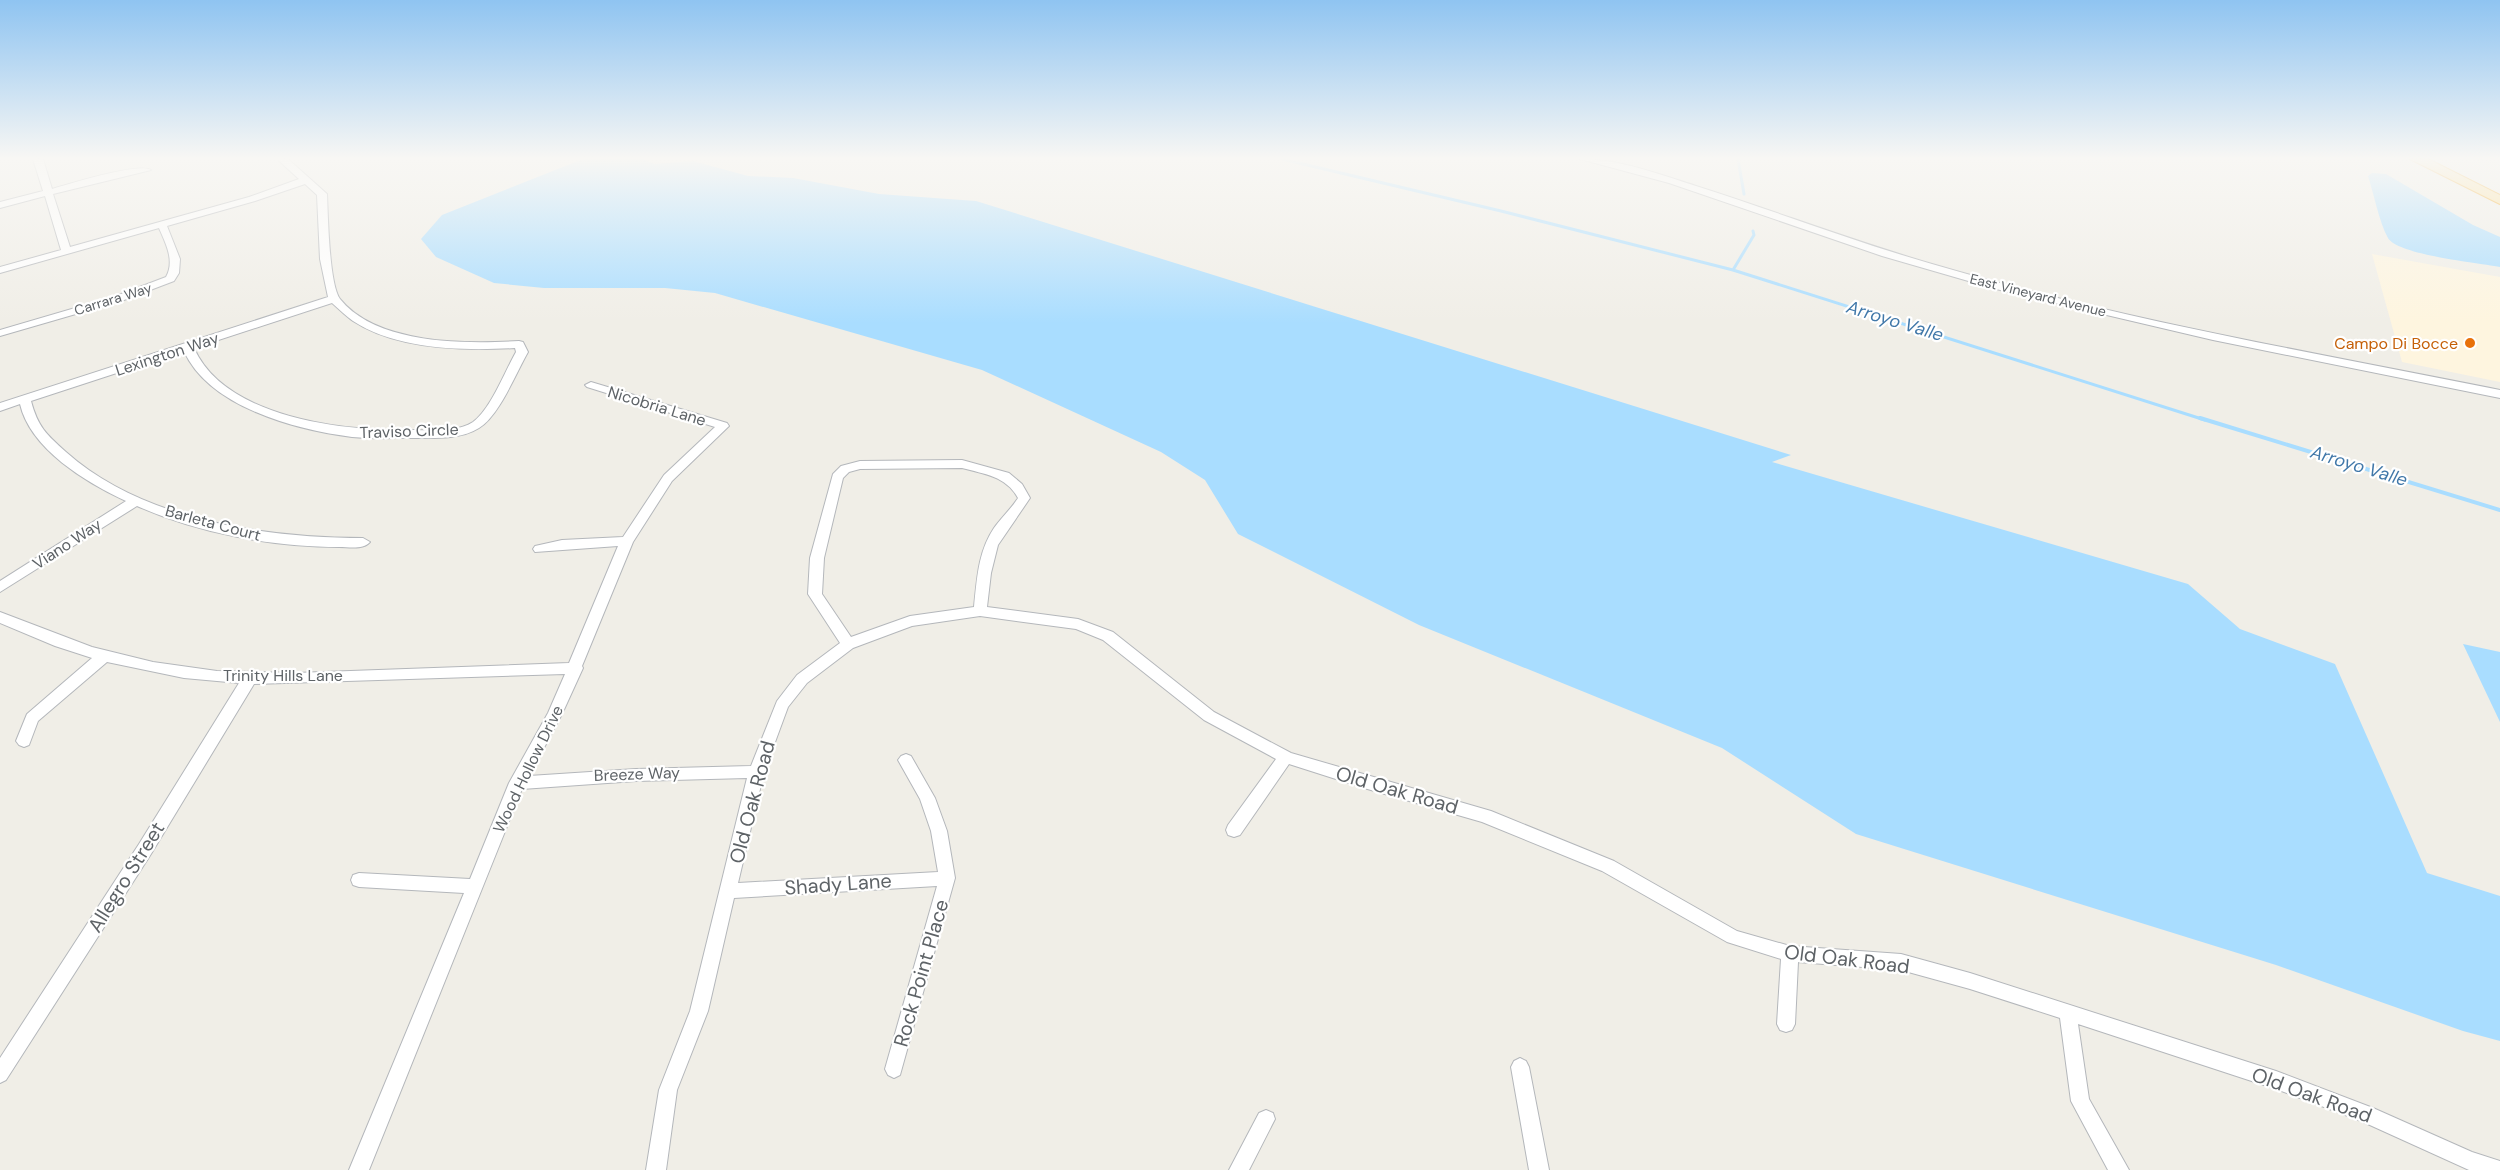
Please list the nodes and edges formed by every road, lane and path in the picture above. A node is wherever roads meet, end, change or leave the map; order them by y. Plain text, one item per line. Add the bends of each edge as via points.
1 (55, 214) edge
2 (201, 214) edge
3 (323, 214) edge
4 (1767, 214) edge
5 (162, 225) junction
6 (66, 250) junction
7 (0, 270) edge
8 (334, 298) junction
9 (0, 333) edge
10 (188, 347) junction
11 (591, 385) dead end
12 (2500, 394) edge
13 (25, 399) junction
14 (0, 407) edge
15 (723, 426) joint
16 (135, 501) junction
17 (363, 542) dead end
18 (627, 542) junction
19 (540, 549) dead end
20 (0, 587) edge
21 (980, 611) junction
22 (0, 617) edge
23 (848, 644) junction
24 (103, 657) junction
25 (576, 668) junction
26 (250, 678) junction
27 (24, 741) dead end
28 (1286, 757) junction
29 (906, 760) dead end
30 (756, 772) junction
31 (517, 783) junction
32 (1234, 830) dead end
33 (947, 878) junction
34 (359, 879) dead end
35 (475, 886) junction
36 (729, 891) junction
37 (1790, 954) junction
38 (2068, 1014) junction
39 (1786, 1024) dead end
40 (1520, 1067) dead end
41 (894, 1069) dead end
42 (0, 1074) edge
43 (1266, 1119) dead end
44 (359, 1170) edge
45 (656, 1170) edge
46 (1239, 1170) edge
47 (1539, 1170) edge
48 (2119, 1170) edge
49 (2499, 1170) edge

1 - 6 street
2 - 5 street
3 - 8 street via 325,259
4 - 12 street, East Vineyard Avenue via 1927,267 2052,302
5 - 6 street
5 - 9 street, Carrara Way via 175,255 170,279
6 - 7 street
8 - 10 street, Lexington Way
8 - 10 street, Traviso Circle via 358,319 394,334 451,344 519,344 522,352 479,423 452,433 391,435 333,430 242,401 216,387 198,369
10 - 13 street, Lexington Way
11 - 15 street, Nicobria Lane
13 - 14 street, Lexington Way
13 - 16 street, Barleta Court via 31,422 58,454 89,478
15 - 18 street, Wood Hollow Drive via 668,478
16 - 17 street, Barleta Court via 257,536 335,544
16 - 20 street, Viano Way
18 - 19 street via 562,544
18 - 25 street, Wood Hollow Drive
21 - 23 street, Old Oak Road via 910,621
21 - 23 street via 987,556 994,537 1023,498 1018,487 1005,476 962,464 860,465 845,469 837,477 817,558 815,594
21 - 28 street, Old Oak Road via 1078,624 1108,636 1209,716
22 - 24 street, Trinity Hills Lane
23 - 30 street, Old Oak Road via 802,679 782,705
24 - 26 street, Trinity Hills Lane via 151,668
24 - 27 street via 32,718
25 - 26 street, Trinity Hills Lane
25 - 31 street, Wood Hollow Drive
26 - 42 street, Allegro Street
28 - 32 street
28 - 37 street, Old Oak Road via 1485,816 1608,866 1733,937
29 - 33 street via 927,798 939,831
30 - 31 street, Breeze Way via 601,776
30 - 36 street, Old Oak Road
31 - 35 street, Wood Hollow Drive
33 - 36 street, Shady Lane
33 - 41 street, Rock Point Place
34 - 35 street
35 - 44 street, Wood Hollow Drive
36 - 45 street, Old Oak Road via 699,1011 668,1090
37 - 38 street, Old Oak Road via 1901,962
37 - 39 street
38 - 48 street via 2080,1101
38 - 49 street, Old Oak Road via 2286,1084
40 - 47 street
43 - 46 street

